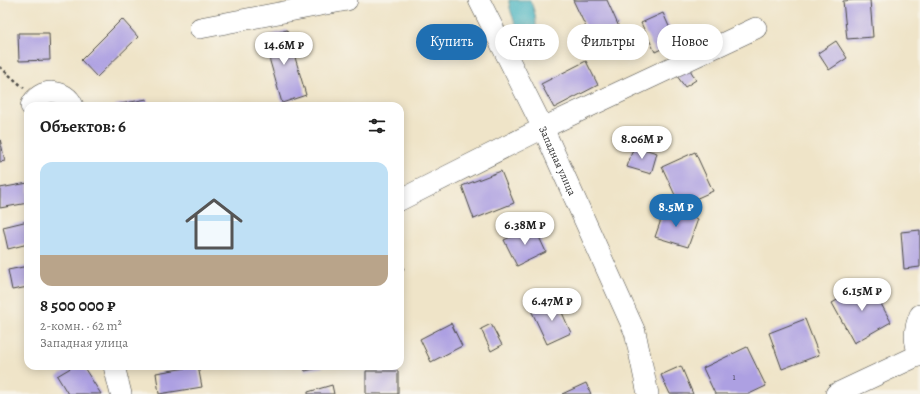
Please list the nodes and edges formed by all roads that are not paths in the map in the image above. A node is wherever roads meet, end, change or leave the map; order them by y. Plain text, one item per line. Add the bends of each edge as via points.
1 (347, 0) edge
2 (479, 0) edge
3 (200, 28) dead end
4 (756, 28) dead end
5 (33, 102) edge
6 (72, 102) edge
7 (543, 128) junction
8 (404, 198) edge
9 (920, 315) edge
10 (920, 355) edge
11 (115, 370) edge
12 (121, 394) edge
13 (648, 394) edge
14 (836, 394) edge

1 - 3 street
2 - 7 street, Западная улица
4 - 7 street
5 - 6 street via 48,92 65,95
7 - 8 street
7 - 13 street, Западная улица via 635,332
9 - 10 street via 915,326 915,341
10 - 14 street
11 - 12 street

